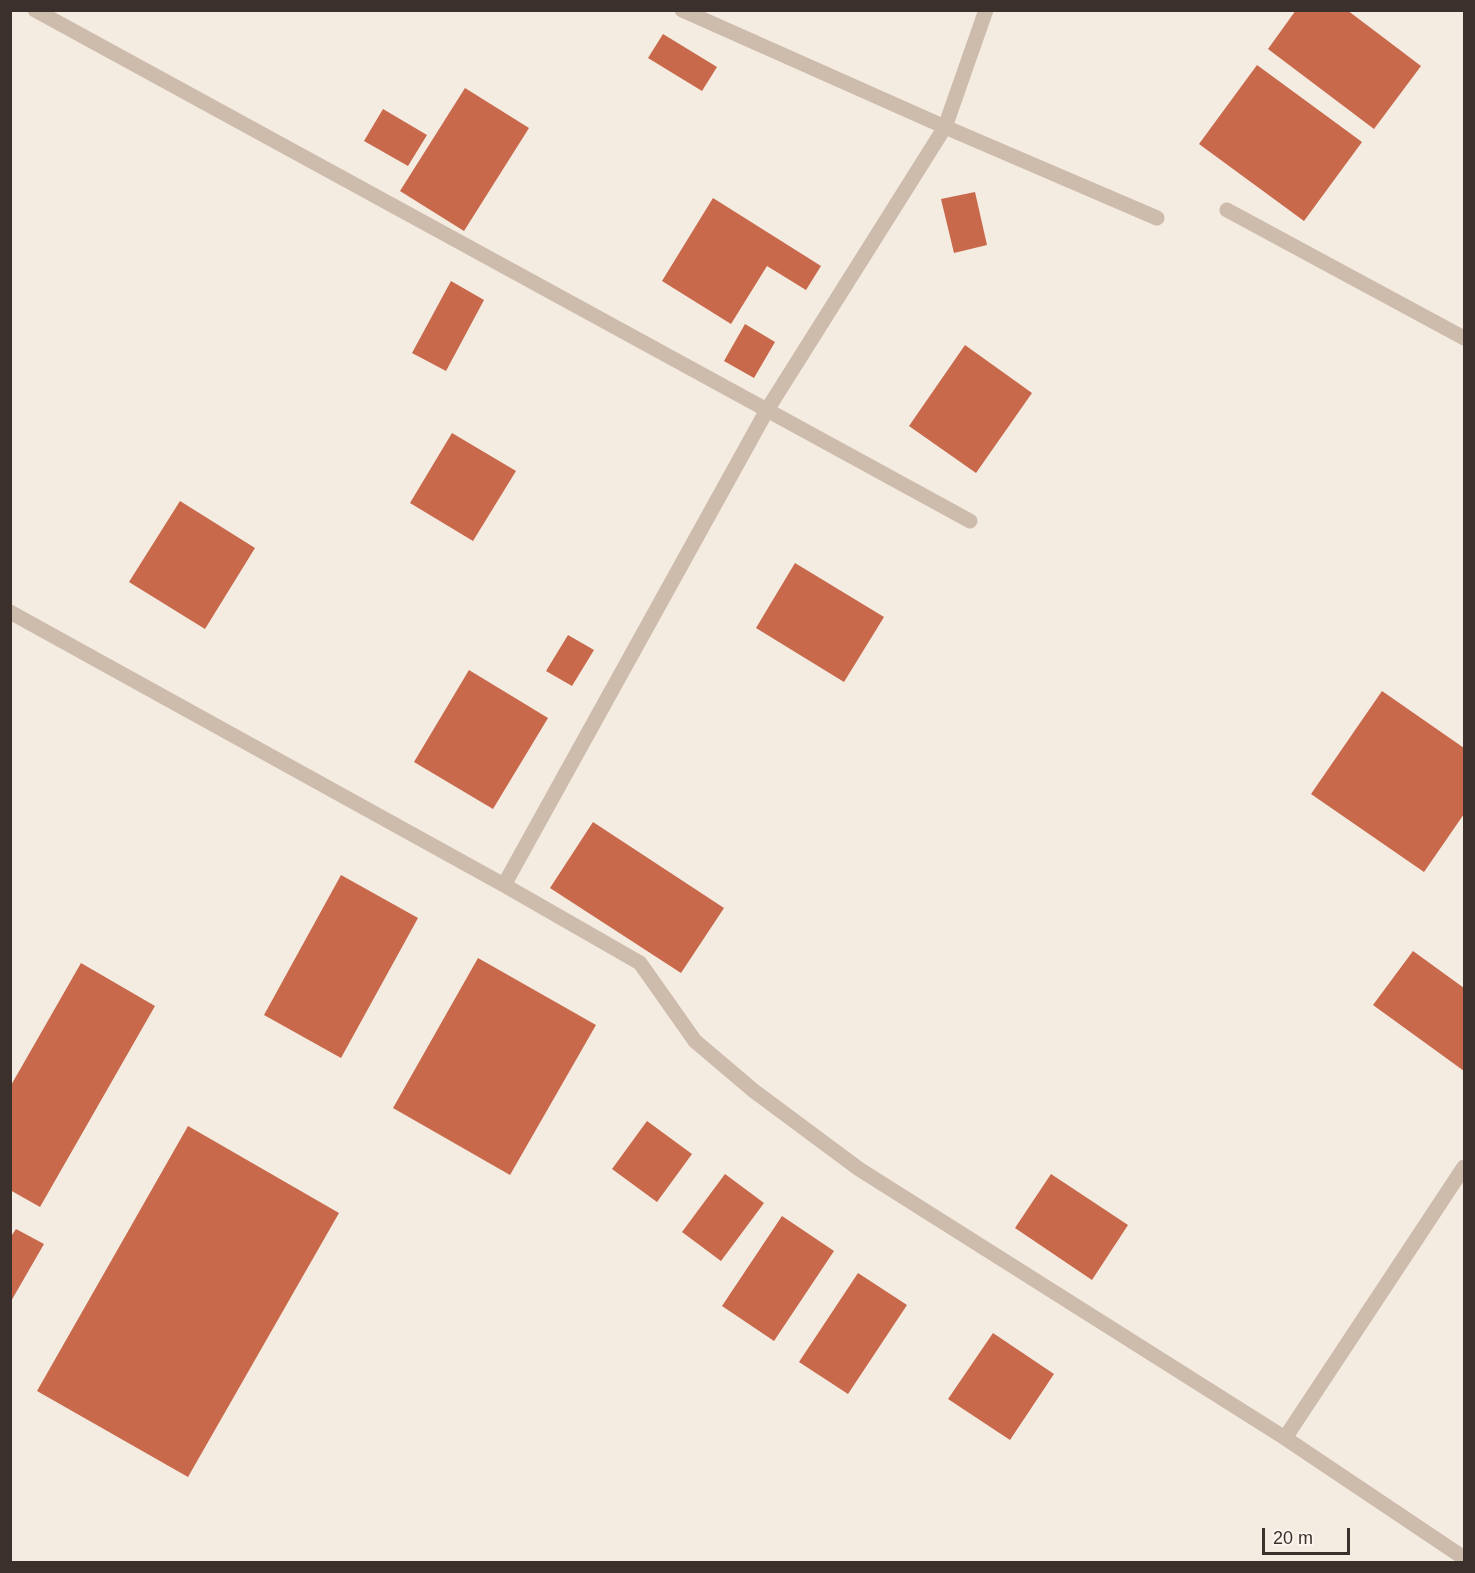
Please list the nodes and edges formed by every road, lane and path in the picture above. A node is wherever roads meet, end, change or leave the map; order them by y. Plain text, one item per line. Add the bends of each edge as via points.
1 (35, 10) edge
2 (682, 10) edge
3 (986, 10) edge
4 (945, 127) junction
5 (1227, 210) dead end
6 (1157, 218) dead end
7 (1464, 338) edge
8 (767, 410) junction
9 (970, 521) dead end
10 (10, 612) edge
11 (504, 885) junction
12 (1464, 1167) edge
13 (1284, 1438) junction
14 (1464, 1558) edge

1 - 8 street
2 - 4 street
3 - 4 street
4 - 6 street
4 - 8 street
5 - 7 street
8 - 9 street
8 - 11 street
10 - 11 street
11 - 13 street via 640,963 695,1041 754,1091 859,1169
12 - 13 street
13 - 14 street

